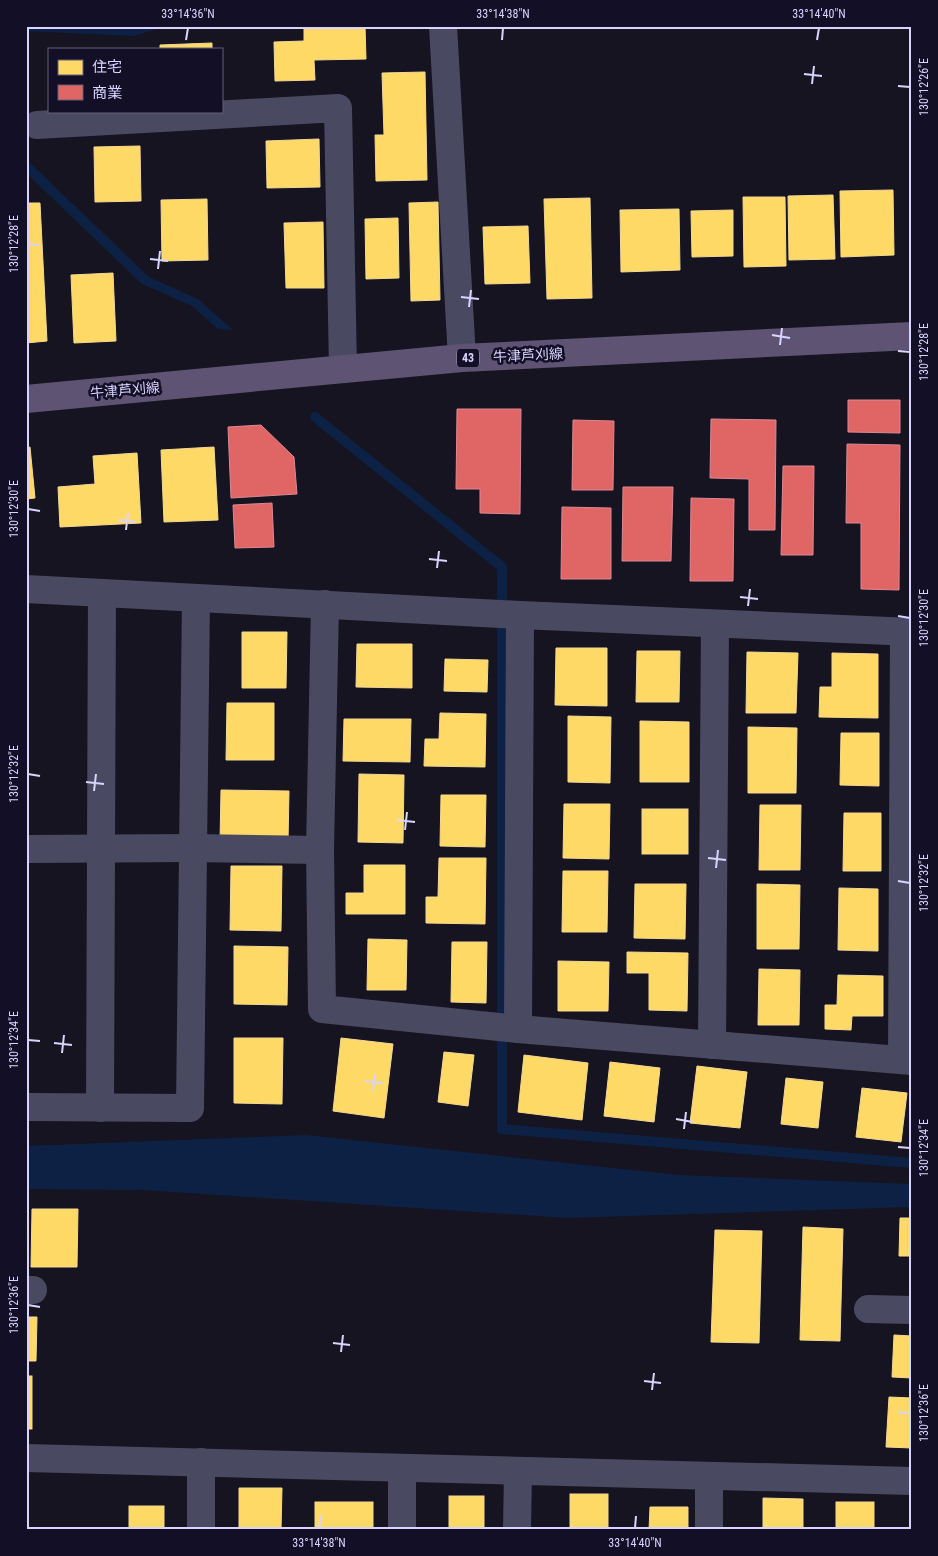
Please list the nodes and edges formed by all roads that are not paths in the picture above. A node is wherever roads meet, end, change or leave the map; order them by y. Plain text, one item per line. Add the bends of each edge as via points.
1 (443, 26) edge
2 (37, 125) dead end
3 (912, 336) edge
4 (462, 358) junction
5 (343, 369) junction
6 (26, 399) edge
7 (26, 589) edge
8 (102, 593) junction
9 (196, 598) junction
10 (325, 604) junction
11 (507, 614) junction
12 (716, 624) junction
13 (908, 632) edge
14 (101, 848) junction
15 (193, 848) junction
16 (26, 849) edge
17 (320, 850) junction
18 (507, 1028) junction
19 (712, 1045) junction
20 (907, 1060) edge
21 (26, 1108) edge
22 (100, 1108) junction
23 (868, 1309) dead end
24 (912, 1310) edge
25 (26, 1458) edge
26 (201, 1462) junction
27 (402, 1468) junction
28 (518, 1471) junction
29 (709, 1476) junction
30 (912, 1480) edge
31 (201, 1530) edge
32 (402, 1530) edge
33 (517, 1530) edge
34 (710, 1530) edge

1 - 4 street
2 - 5 street via 338,108
3 - 4 main road, 牛津芦刈線 / 43
4 - 5 main road, 牛津芦刈線 / 43
5 - 6 main road, 牛津芦刈線 / 43
7 - 8 street
8 - 9 street
8 - 14 street
9 - 10 street
9 - 15 street
10 - 11 street
10 - 17 street
11 - 12 street
11 - 18 street
12 - 13 street
12 - 19 street
13 - 20 street
14 - 15 street
14 - 16 street
14 - 22 street
15 - 17 street
15 - 22 street via 190,1108
17 - 18 street via 322,1009
18 - 19 street
19 - 20 street
21 - 22 street
23 - 24 street
25 - 26 street
26 - 27 street
26 - 31 street
27 - 28 street
27 - 32 street
28 - 29 street
28 - 33 street
29 - 30 street
29 - 34 street

